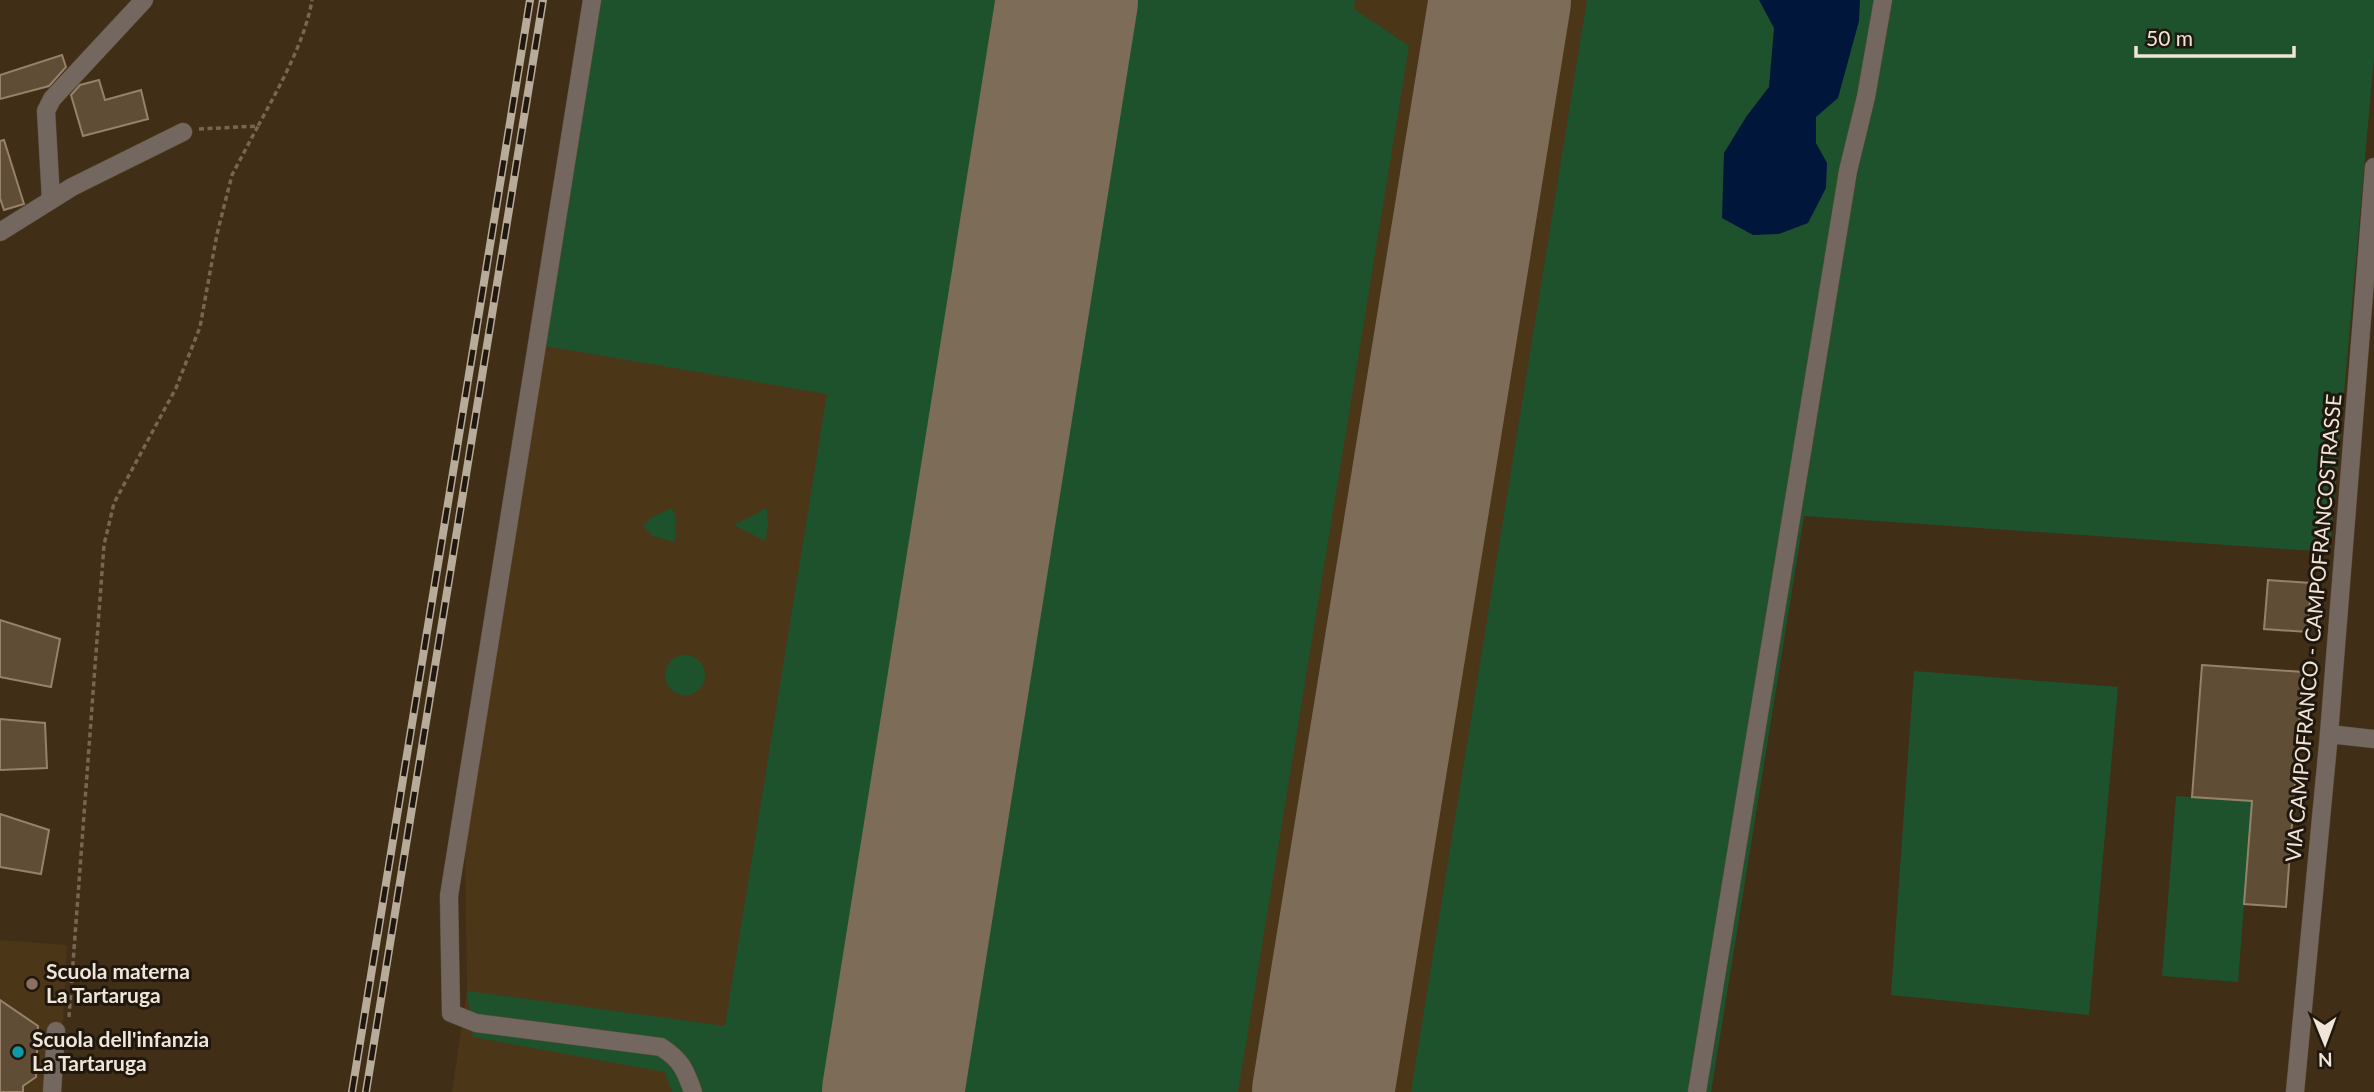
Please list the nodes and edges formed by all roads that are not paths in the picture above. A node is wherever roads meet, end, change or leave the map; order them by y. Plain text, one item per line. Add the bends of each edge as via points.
1 (144, 0) edge
2 (592, 0) edge
3 (1883, 0) edge
4 (183, 132) road end
5 (2374, 167) edge
6 (51, 200) junction
7 (0, 232) edge
8 (2329, 734) junction
9 (2374, 739) edge
10 (62, 1027) road end
11 (52, 1092) edge
12 (693, 1092) edge
13 (1697, 1092) edge
14 (2295, 1092) edge

1 - 6 street via 46,111
2 - 12 street via 449,896 451,1013 476,1023 661,1047 677,1058
3 - 13 street via 1848,171
4 - 6 street
5 - 8 street, VIA CAMPOFRANCO - CAMPOFRANCOSTRASSE
6 - 7 street
8 - 9 street
8 - 14 street, VIA CAMPOFRANCO - CAMPOFRANCOSTRASSE
10 - 11 street

